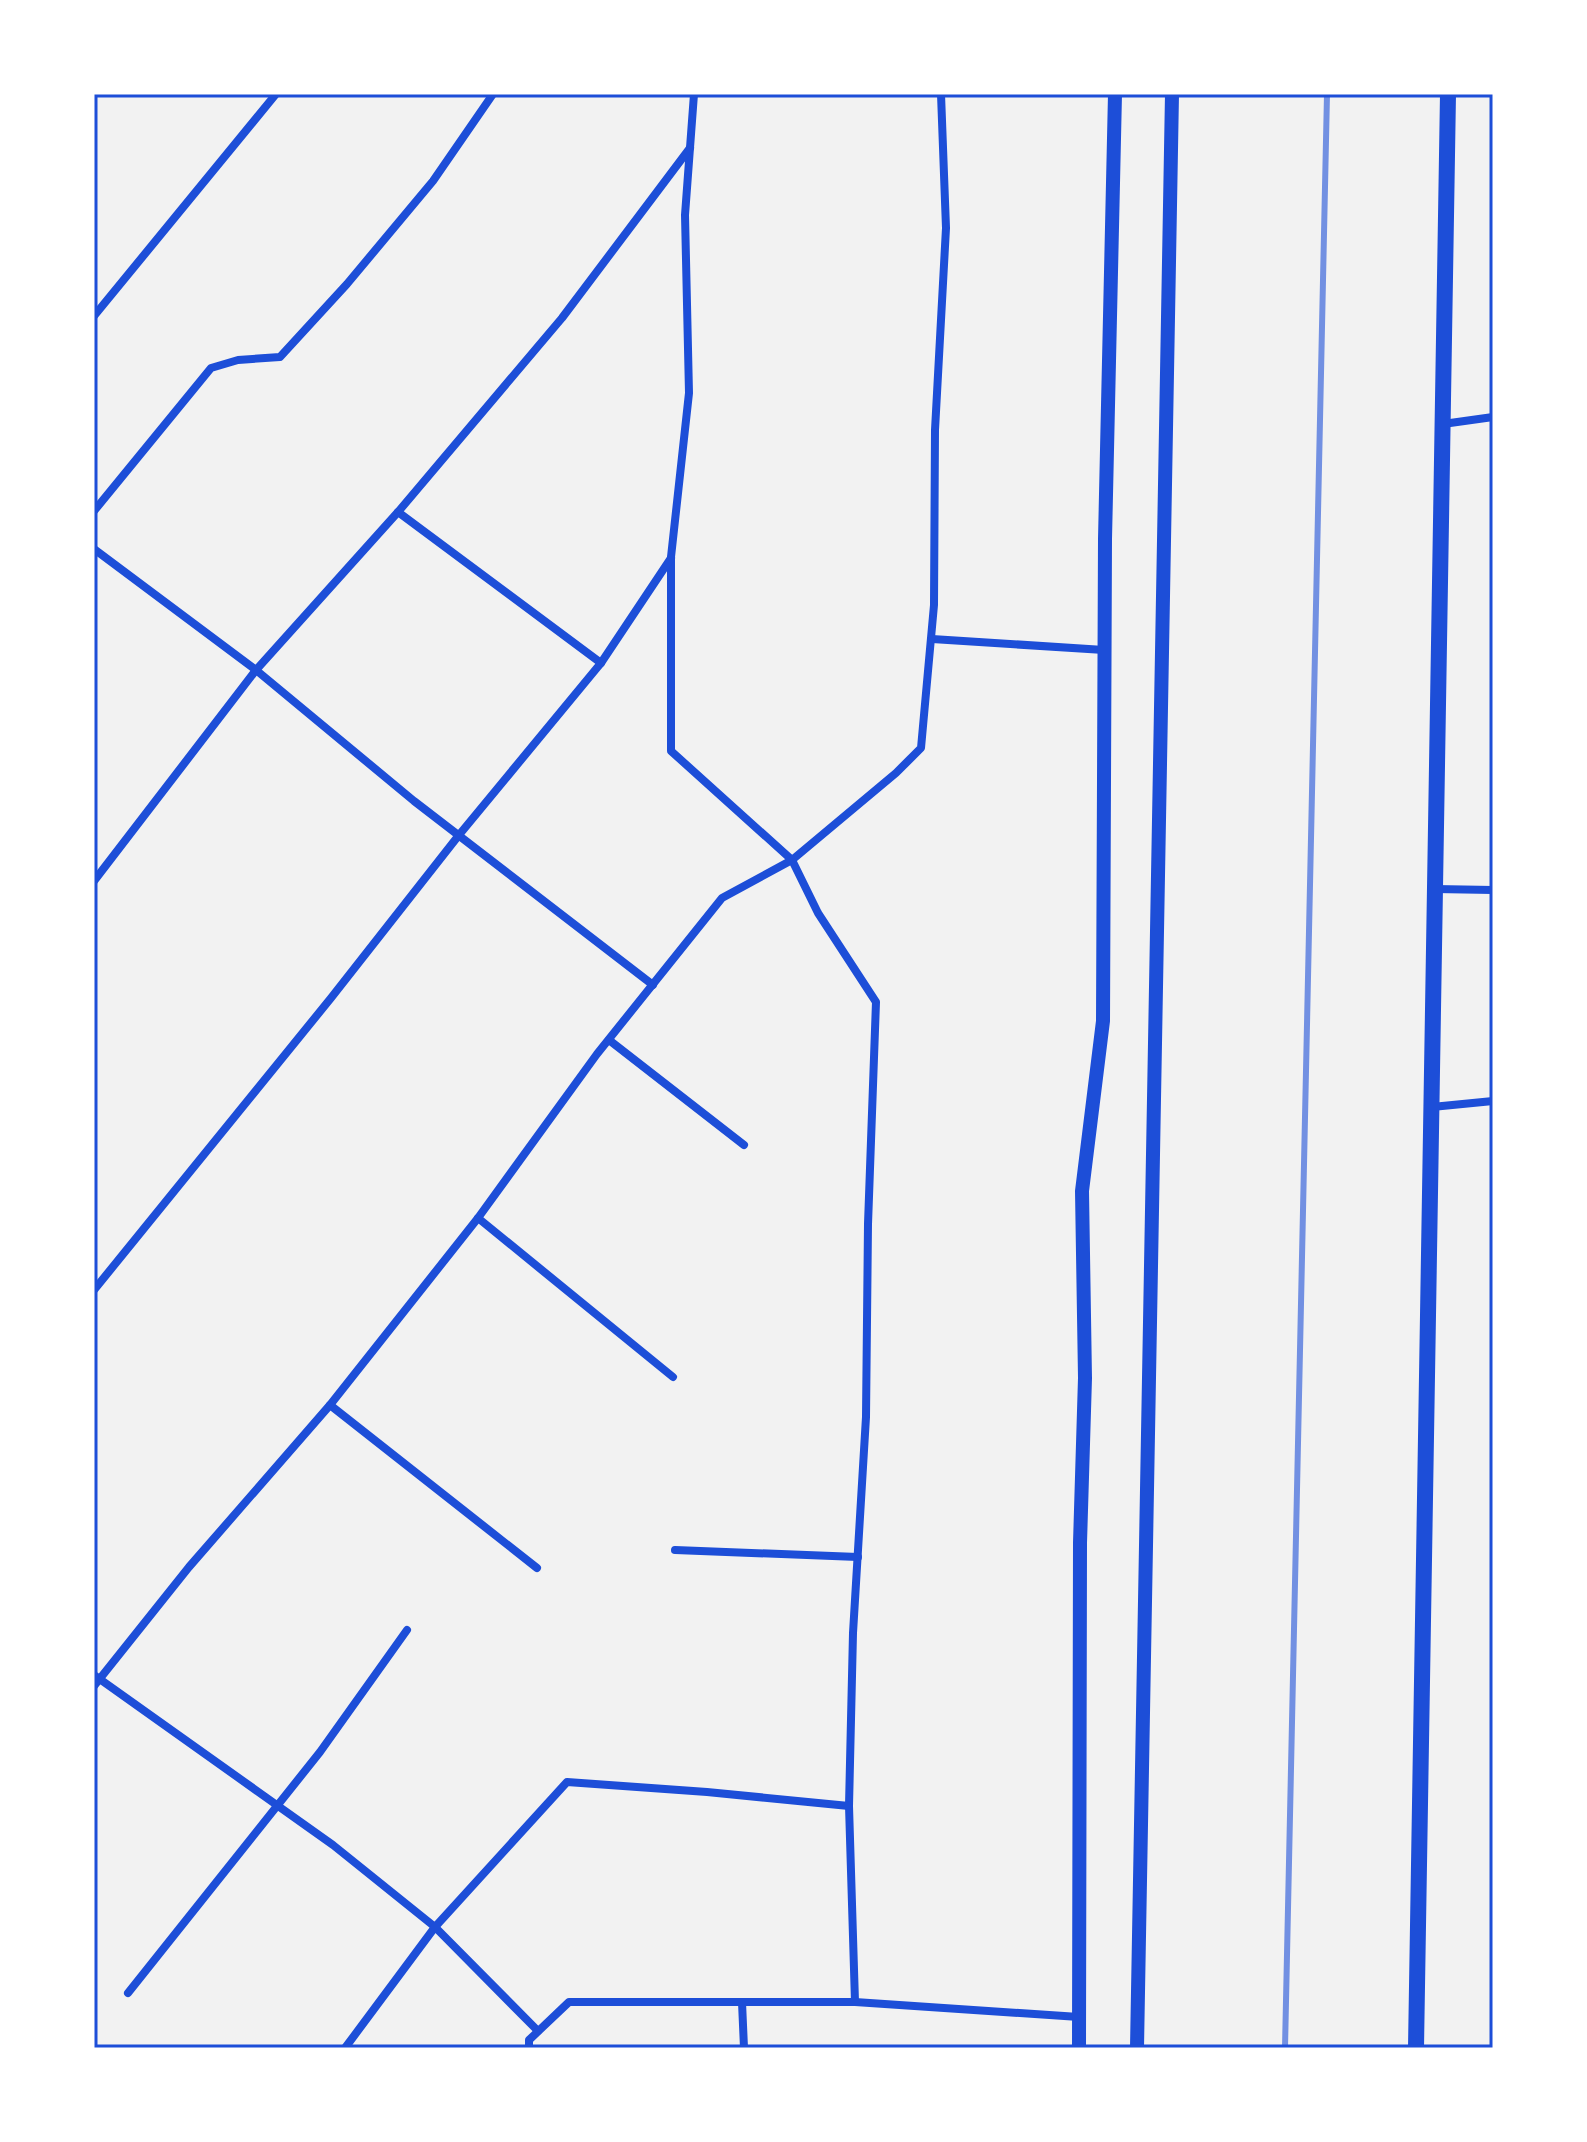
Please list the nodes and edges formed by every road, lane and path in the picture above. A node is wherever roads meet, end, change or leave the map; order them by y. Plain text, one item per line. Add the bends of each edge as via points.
1 (276, 94) edge
2 (493, 94) edge
3 (694, 94) edge
4 (941, 94) edge
5 (1115, 94) edge
6 (1172, 94) edge
7 (1448, 94) edge
8 (690, 147) junction
9 (94, 316) edge
10 (1493, 417) edge
11 (1443, 424) junction
12 (94, 511) edge
13 (398, 512) junction
14 (94, 549) edge
15 (671, 557) junction
16 (932, 639) junction
17 (1104, 650) junction
18 (601, 663) junction
19 (256, 670) junction
20 (459, 835) junction
21 (792, 860) junction
22 (94, 881) edge
23 (1435, 889) junction
24 (1493, 890) edge
25 (653, 985) junction
26 (609, 1040) junction
27 (1493, 1101) edge
28 (1432, 1107) junction
29 (744, 1145) dead end
30 (478, 1218) junction
31 (94, 1290) edge
32 (673, 1377) dead end
33 (330, 1405) junction
34 (675, 1550) dead end
35 (858, 1557) junction
36 (537, 1568) dead end
37 (407, 1630) dead end
38 (96, 1680) edge
39 (276, 1805) junction
40 (849, 1806) junction
41 (435, 1927) junction
42 (128, 1993) dead end
43 (742, 2002) junction
44 (855, 2002) junction
45 (1079, 2017) junction
46 (538, 2031) junction
47 (345, 2048) edge
48 (529, 2048) edge
49 (744, 2048) edge
50 (1079, 2048) edge
51 (1137, 2048) edge
52 (1416, 2048) edge

1 - 9 street
2 - 12 street via 433,181 280,357 211,368
3 - 8 street
4 - 16 street via 946,228 935,430
5 - 17 street
6 - 51 street
7 - 11 main road
8 - 13 street via 562,318
8 - 15 street via 685,215 689,393
10 - 11 street
11 - 23 main road
13 - 18 street
13 - 19 street
14 - 19 street
15 - 18 street
15 - 21 street via 671,751
16 - 17 street
16 - 21 street via 921,748
17 - 45 street via 1103,1021 1082,1191
18 - 20 street
19 - 20 street
19 - 22 street
20 - 25 street
20 - 31 street
21 - 25 street via 722,898
21 - 35 street via 818,913 876,1002
23 - 24 street
23 - 28 main road
25 - 26 street
26 - 29 street
26 - 30 street
27 - 28 street
28 - 52 main road
30 - 32 street
30 - 33 street
33 - 36 street
33 - 38 street
34 - 35 street
35 - 40 street
37 - 39 street
38 - 39 street
39 - 41 street
39 - 42 street
40 - 41 street via 567,1782
40 - 44 street
41 - 46 street
41 - 47 street
43 - 44 street
43 - 46 street via 569,2002
43 - 49 street
44 - 45 street
45 - 50 street
46 - 48 street

